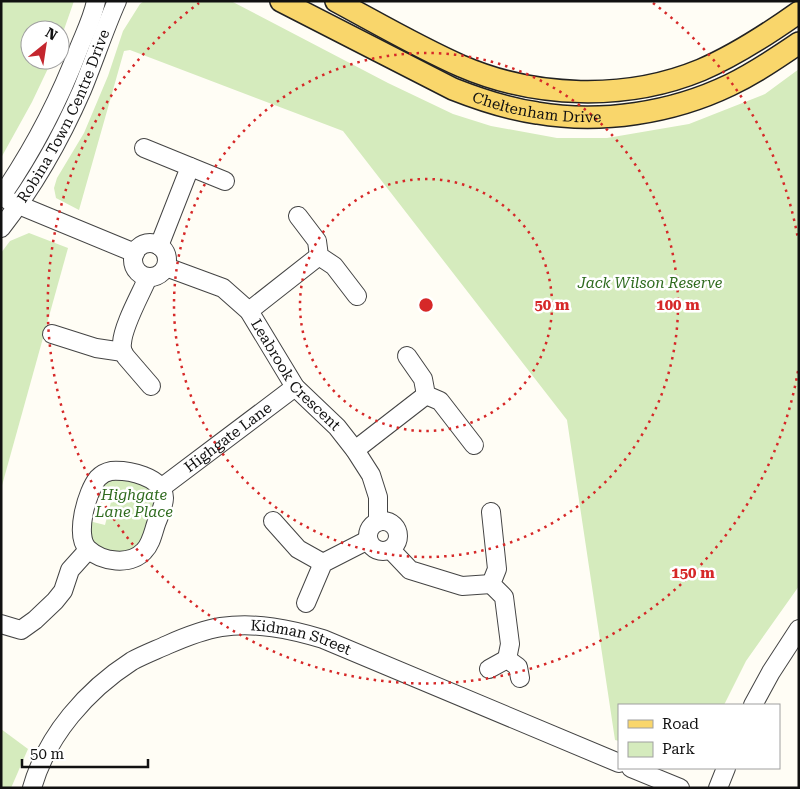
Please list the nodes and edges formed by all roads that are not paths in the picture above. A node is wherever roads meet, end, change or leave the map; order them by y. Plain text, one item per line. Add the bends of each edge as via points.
1 (96, 1) edge
2 (117, 1) edge
3 (282, 1) edge
4 (336, 1) edge
5 (799, 12) edge
6 (799, 43) edge
7 (144, 148) dead end
8 (190, 167) junction
9 (225, 180) dead end
10 (1, 197) edge
11 (18, 205) junction
12 (298, 216) dead end
13 (1, 228) edge
14 (159, 246) junction
15 (135, 253) junction
16 (319, 256) junction
17 (166, 267) junction
18 (148, 278) junction
19 (357, 296) dead end
20 (249, 311) junction
21 (52, 334) dead end
22 (123, 352) junction
23 (407, 356) dead end
24 (152, 386) dead end
25 (295, 387) junction
26 (426, 395) junction
27 (474, 445) dead end
28 (355, 450) junction
29 (161, 488) junction
30 (491, 512) dead end
31 (273, 522) dead end
32 (378, 522) junction
33 (368, 540) junction
34 (88, 550) junction
35 (391, 550) junction
36 (323, 563) junction
37 (491, 584) junction
38 (306, 603) dead end
39 (1, 624) edge
40 (799, 629) edge
41 (507, 659) junction
42 (489, 669) dead end
43 (520, 678) dead end
44 (754, 704) edge
45 (618, 762) edge
46 (633, 769) edge
47 (726, 769) edge
48 (32, 788) edge
49 (680, 788) edge
50 (718, 788) edge

1 - 10 street, Robina Town Centre Drive via 49,119
2 - 11 street, Robina Town Centre Drive via 61,132
3 - 6 main road, Cheltenham Drive via 453,89 538,114 592,117 677,105 730,85
4 - 5 main road, Cheltenham Drive via 460,66 514,83 568,91 649,85 701,70 752,44
7 - 8 street
8 - 9 street
8 - 14 street
10 - 11 street
11 - 13 street, Robina Town Centre Drive
11 - 15 street
12 - 16 street via 317,241
14 - 15 street via 148,243
14 - 17 street via 168,258
15 - 18 street via 134,266
16 - 19 street via 334,266
16 - 20 street
17 - 18 street via 161,274
17 - 20 street, Leabrook Crescent via 223,288
18 - 22 street via 123,334
20 - 25 street, Leabrook Crescent
21 - 22 street via 96,348
22 - 24 street
23 - 26 street via 423,379
25 - 28 street, Leabrook Crescent
25 - 29 street, Highgate Lane
26 - 27 street via 440,401
26 - 28 street
28 - 32 street, Leabrook Crescent via 371,475 378,496
29 - 34 street via 164,503 144,551 135,558 122,561 103,558
29 - 34 street via 154,481 127,472 111,471 100,476 91,491 81,528 82,542
30 - 37 street via 497,569
31 - 36 street via 298,549
32 - 33 street via 369,529
32 - 35 street via 390,522 398,532 398,543
33 - 35 street via 380,552
33 - 36 street
34 - 39 street via 70,570 63,591 47,610 21,630
35 - 37 street via 410,570 462,586
36 - 38 street
37 - 41 street via 504,597 510,644
40 - 44 street
41 - 42 street
41 - 43 street via 518,668
45 - 48 street, Kidman Street via 323,639 274,627 222,627 190,635 133,661 81,704 48,749
46 - 49 street
47 - 50 street

